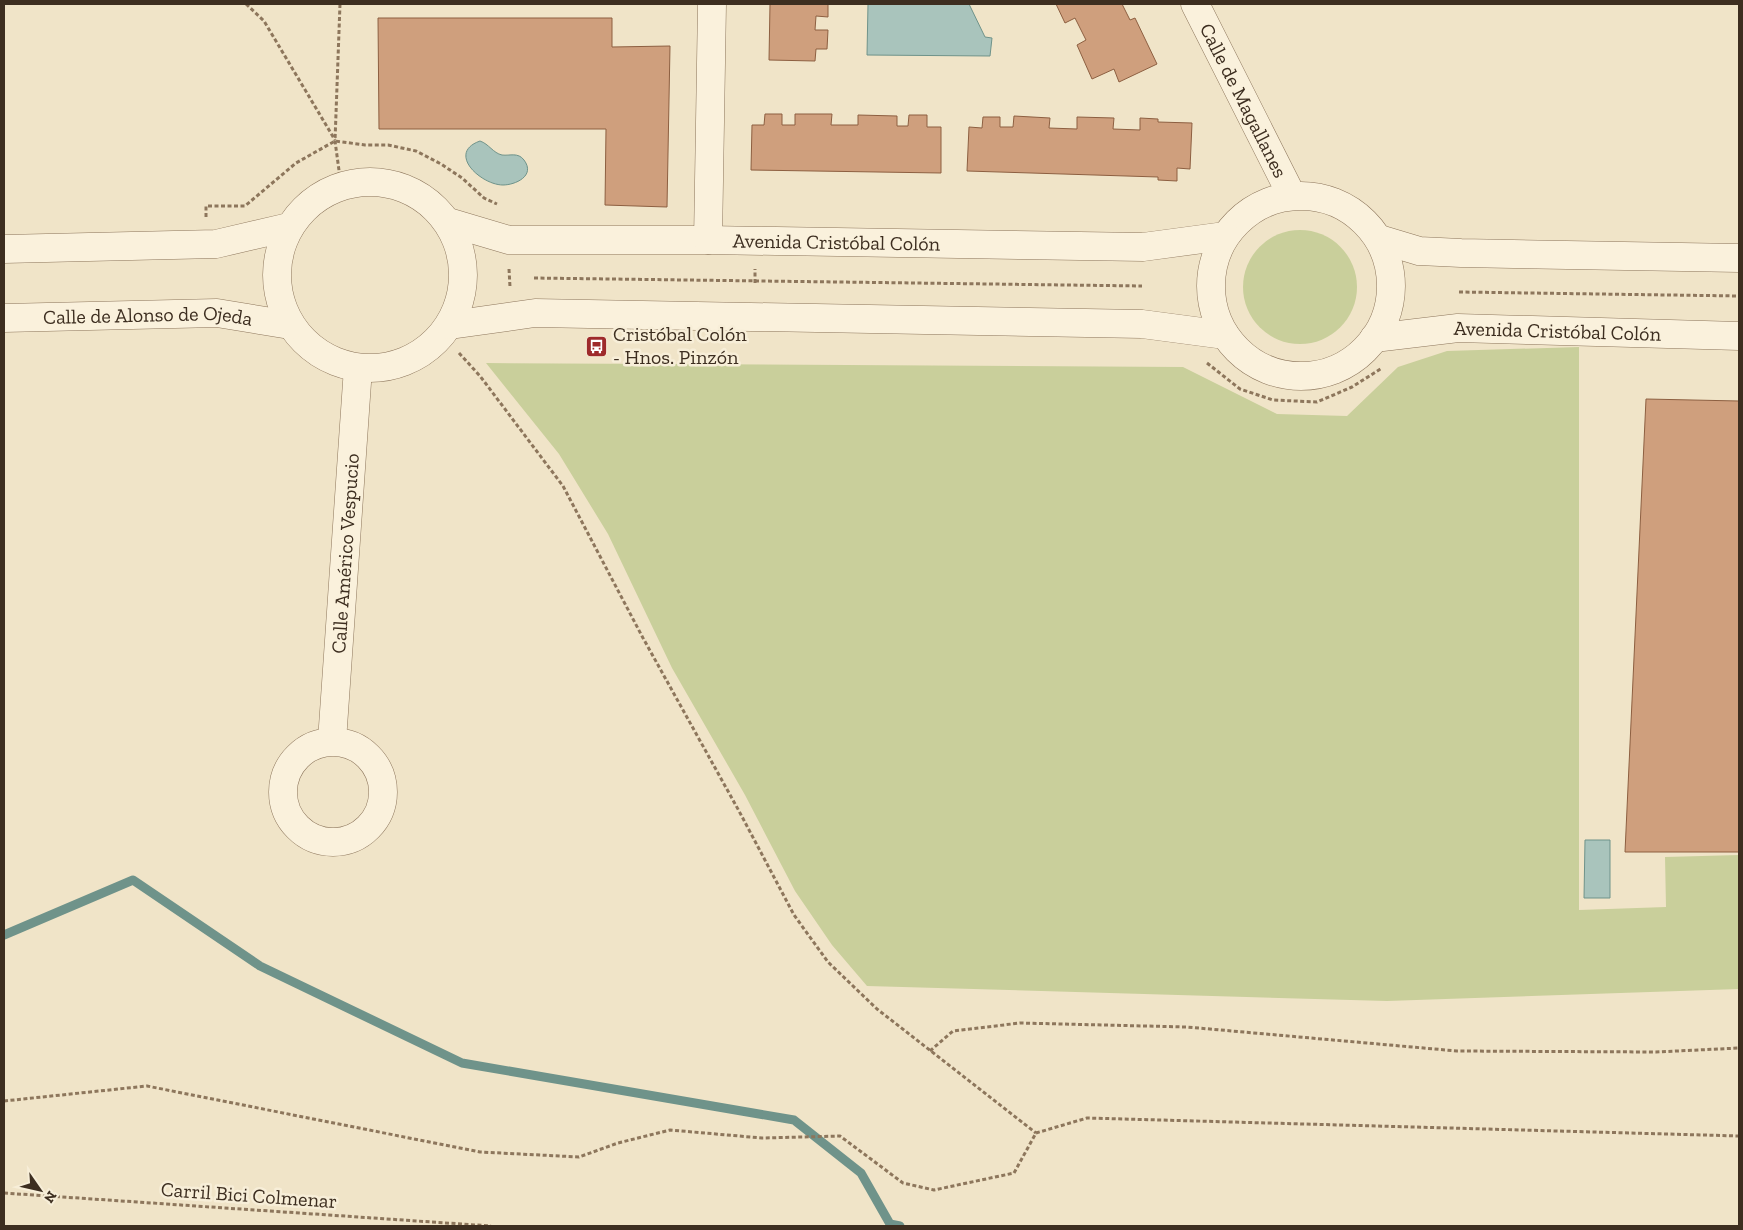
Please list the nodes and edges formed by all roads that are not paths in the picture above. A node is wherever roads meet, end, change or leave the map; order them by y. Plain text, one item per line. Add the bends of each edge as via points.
1 (712, 4) edge
2 (1195, 4) edge
3 (1292, 196) junction
4 (448, 222) junction
5 (289, 227) junction
6 (1225, 236) junction
7 (1379, 239) junction
8 (708, 240) junction
9 (4, 249) edge
10 (1739, 258) edge
11 (4, 318) edge
12 (290, 325) junction
13 (445, 330) junction
14 (1225, 335) junction
15 (1739, 336) edge
16 (1374, 338) junction
17 (358, 368) junction
18 (332, 740) dead end

1 - 8 street
2 - 3 street, Calle de Magallanes
3 - 6 street via 1266,202 1243,216
3 - 7 street via 1317,197 1341,205 1362,219
4 - 5 street via 428,200 401,186 371,181 341,185 321,195
4 - 8 street, Avenida Cristóbal Colón via 509,240
4 - 13 street via 460,247 464,273 460,300
5 - 9 street via 216,244
5 - 12 street via 279,251 276,276 280,301
6 - 8 street, Avenida Cristóbal Colón via 1142,248
6 - 14 street via 1212,268 1212,302
7 - 10 street via 1419,251
7 - 16 street via 1388,263 1391,289 1386,315
11 - 12 street, Calle de Alonso de Ojeda via 216,312
12 - 17 street via 308,346 332,361
13 - 14 street via 535,313 1142,324
13 - 17 street via 432,345 410,360 384,368
14 - 16 street via 1241,354 1262,368 1286,375 1311,375 1336,369 1357,356
15 - 16 street, Avenida Cristóbal Colón via 1458,328
17 - 18 street, Calle Américo Vespucio

